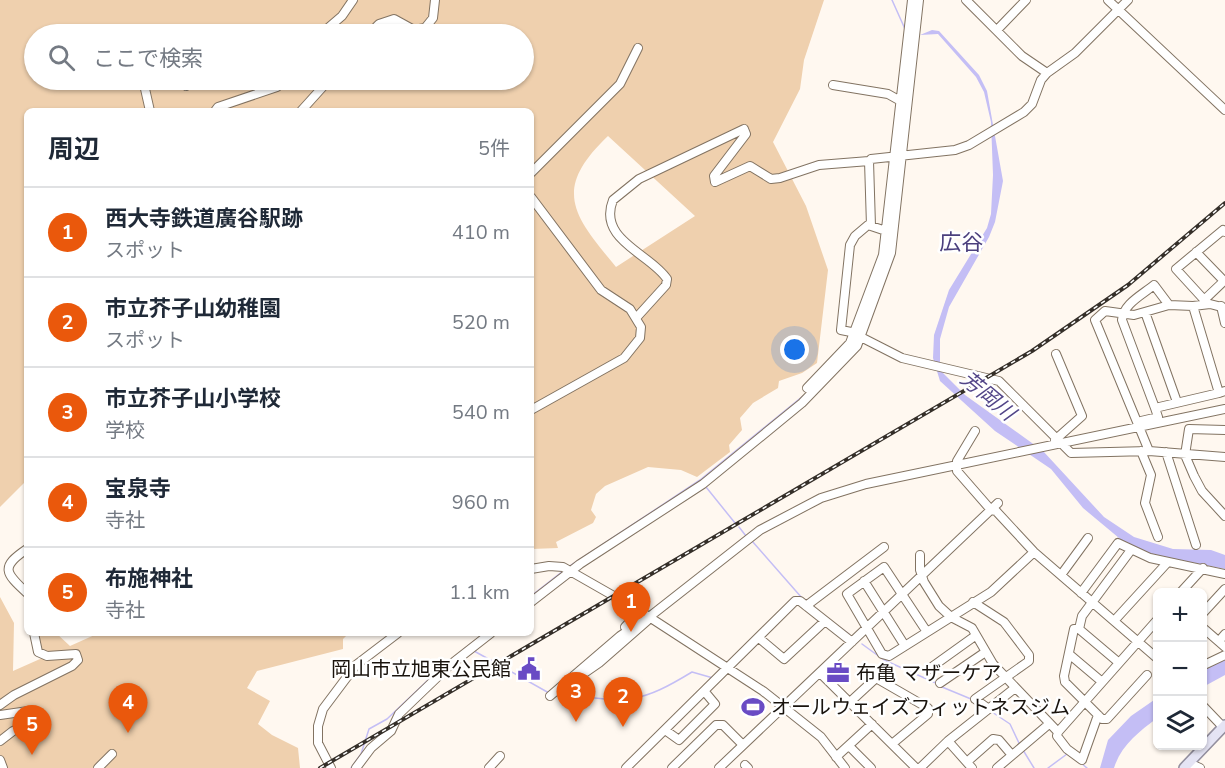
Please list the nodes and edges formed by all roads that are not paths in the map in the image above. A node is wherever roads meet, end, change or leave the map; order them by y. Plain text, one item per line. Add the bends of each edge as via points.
1 (353, 0) edge
2 (435, 0) edge
3 (912, 0) edge
4 (919, 0) edge
5 (966, 0) edge
6 (1026, 0) edge
7 (1108, 0) edge
8 (1128, 0) edge
9 (1119, 9) junction
10 (333, 24) edge
11 (382, 24) edge
12 (403, 24) edge
13 (428, 24) edge
14 (997, 30) junction
15 (638, 48) dead end
16 (1047, 73) junction
17 (833, 85) dead end
18 (145, 90) edge
19 (268, 90) edge
20 (320, 90) edge
21 (904, 102) junction
22 (149, 108) edge
23 (217, 108) edge
24 (304, 108) edge
25 (1225, 110) edge
26 (897, 157) junction
27 (869, 161) junction
28 (534, 170) edge
29 (534, 201) edge
30 (871, 226) junction
31 (886, 231) junction
32 (1225, 232) edge
33 (1196, 252) junction
34 (1206, 302) junction
35 (1169, 305) junction
36 (1193, 306) junction
37 (1223, 307) edge
38 (1145, 312) junction
39 (1122, 314) junction
40 (637, 317) junction
41 (1225, 323) edge
42 (858, 335) junction
43 (1056, 354) dead end
44 (807, 388) dead end
45 (1222, 392) edge
46 (1177, 402) junction
47 (534, 408) edge
48 (1155, 408) junction
49 (1225, 409) edge
50 (1137, 424) junction
51 (1225, 430) edge
52 (975, 431) dead end
53 (1058, 442) junction
54 (1145, 451) junction
55 (1166, 452) junction
56 (1185, 455) junction
57 (1225, 457) edge
58 (956, 466) junction
59 (995, 508) junction
60 (1225, 516) edge
61 (1158, 537) dead end
62 (1088, 538) dead end
63 (1196, 545) dead end
64 (884, 547) dead end
65 (1131, 550) junction
66 (24, 551) edge
67 (1034, 552) junction
68 (920, 555) dead end
69 (1167, 563) junction
70 (534, 568) edge
71 (1203, 568) junction
72 (567, 570) junction
73 (1225, 573) edge
74 (1061, 575) junction
75 (922, 576) junction
76 (864, 581) junction
77 (1185, 588) edge
78 (1225, 589) edge
79 (24, 590) edge
80 (1081, 592) junction
81 (902, 595) junction
82 (534, 599) edge
83 (973, 602) junction
84 (1092, 603) junction
85 (808, 605) junction
86 (1207, 609) edge
87 (640, 611) junction
88 (884, 612) junction
89 (951, 616) junction
90 (650, 618) junction
91 (825, 621) junction
92 (1114, 621) junction
93 (1153, 624) edge
94 (866, 629) junction
95 (1079, 629) junction
96 (1207, 631) edge
97 (927, 632) junction
98 (1225, 634) edge
99 (35, 636) edge
100 (394, 636) edge
101 (487, 636) edge
102 (975, 636) junction
103 (759, 638) junction
104 (852, 642) junction
105 (1137, 642) junction
106 (1222, 644) edge
107 (905, 646) junction
108 (984, 653) junction
109 (1069, 654) junction
110 (1153, 655) edge
111 (1225, 655) edge
112 (1118, 662) junction
113 (1207, 664) edge
114 (729, 668) junction
115 (930, 669) dead end
116 (820, 673) junction
117 (562, 675) dead end
118 (1146, 675) dead end
119 (1005, 677) junction
120 (1101, 681) junction
121 (940, 683) dead end
122 (1015, 688) junction
123 (705, 692) junction
124 (552, 695) dead end
125 (566, 696) dead end
126 (1084, 700) junction
127 (850, 702) junction
128 (0, 705) edge
129 (784, 707) junction
130 (989, 709) junction
131 (1207, 709) edge
132 (1098, 715) junction
133 (0, 716) edge
134 (872, 724) junction
135 (1049, 724) junction
136 (1224, 726) edge
137 (665, 730) junction
138 (1058, 732) junction
139 (0, 741) edge
140 (948, 741) junction
141 (892, 744) junction
142 (743, 745) junction
143 (849, 746) junction
144 (112, 754) dead end
145 (1011, 754) junction
146 (500, 756) dead end
147 (836, 757) junction
148 (0, 760) edge
149 (1186, 765) edge
150 (971, 766) edge
151 (3, 768) edge
152 (98, 768) edge
153 (331, 768) edge
154 (356, 768) edge
155 (489, 768) edge
156 (626, 768) edge
157 (672, 768) edge
158 (719, 768) edge
159 (845, 768) edge
160 (871, 768) edge
161 (918, 768) edge
162 (997, 768) edge
163 (1200, 768) edge

1 - 10 street
2 - 13 street
3 - 21 street
4 - 21 street
5 - 14 street
6 - 14 street
7 - 9 street
8 - 9 street
9 - 16 street via 1075,53
9 - 25 street
11 - 12 street via 394,19
14 - 16 street via 1022,56
15 - 28 street via 620,84
16 - 26 street via 1029,108 993,130 954,150
17 - 21 street via 888,94
18 - 22 street
19 - 23 street
20 - 24 street
21 - 26 street
26 - 27 street
26 - 31 street
26 - 42 street via 890,258
27 - 30 street
27 - 40 street via 819,165 771,179 750,166 716,182 714,176 746,134 744,129 639,179 614,200 611,218 628,247 667,279
29 - 40 street via 601,290
30 - 31 street
30 - 42 street via 855,236 849,249 841,330
31 - 42 street via 883,255
32 - 33 street
33 - 34 street via 1224,281
33 - 34 street via 1176,269
34 - 36 street
34 - 37 street
35 - 36 street
35 - 38 street
35 - 39 street via 1154,285
36 - 45 street
37 - 41 street
38 - 39 street
38 - 46 street
39 - 48 street
39 - 50 street via 1105,310 1095,320
40 - 47 street via 640,338 624,358
42 - 44 street
42 - 53 street via 893,355 999,381
42 - 72 street via 830,376 782,421 703,484
43 - 53 street via 1082,416
45 - 46 street
46 - 48 street
48 - 50 street via 1158,417
49 - 50 street
50 - 53 street
50 - 54 street
51 - 56 street via 1190,429
52 - 58 street
53 - 54 street via 1076,453
53 - 58 street
54 - 55 street
54 - 61 street via 1151,475 1145,503
55 - 56 street
55 - 63 street
56 - 57 street
56 - 60 street via 1202,491
58 - 59 street
58 - 90 street via 866,484 784,516 749,538
59 - 67 street
59 - 75 street
62 - 74 street
64 - 85 street
65 - 69 street
65 - 80 street via 1118,543
65 - 84 street
66 - 79 street via 7,566 10,578
67 - 74 street
67 - 83 street via 991,592
68 - 75 street
69 - 71 street
69 - 92 street
70 - 72 street via 549,566
71 - 73 street
71 - 77 street
72 - 82 street
72 - 87 street
74 - 80 street
75 - 81 street
75 - 89 street via 939,606
76 - 81 street via 884,567
76 - 88 street
76 - 94 street via 847,598
78 - 86 street
80 - 84 street
81 - 88 street
81 - 97 street
83 - 89 street
83 - 119 street via 1004,622 1029,655 1029,661
84 - 92 street
84 - 95 street via 1082,616
85 - 91 street
85 - 103 street via 795,601
87 - 90 street
87 - 117 street via 570,673
88 - 94 street
88 - 107 street
89 - 97 street
89 - 102 street via 972,628
90 - 114 street
90 - 124 street via 620,636
90 - 125 street via 573,681
91 - 103 street via 784,659
91 - 104 street
92 - 105 street
93 - 105 street
94 - 104 street
94 - 107 street via 886,657
95 - 109 street via 1074,629
95 - 112 street
96 - 106 street
97 - 107 street
98 - 106 street
99 - 128 street via 38,652 57,657 76,654 78,660
100 - 153 street via 356,665 323,709 318,743
101 - 154 street via 399,714 391,731
102 - 108 street
102 - 115 street
103 - 114 street
104 - 116 street
105 - 110 street
105 - 112 street
108 - 119 street
108 - 121 street
109 - 120 street
109 - 126 street via 1065,682
111 - 113 street
112 - 120 street
114 - 123 street
114 - 129 street
116 - 127 street
116 - 129 street
118 - 132 street via 1107,718
119 - 122 street
119 - 130 street via 975,699
120 - 126 street
122 - 130 street
122 - 135 street
123 - 137 street
123 - 137 street via 715,704 679,740
126 - 132 street
126 - 138 street
127 - 134 street
127 - 141 street via 876,678 928,708 928,714
129 - 142 street
129 - 147 street via 821,737
130 - 140 street
131 - 136 street
132 - 138 street via 1082,760 1067,749
133 - 139 street via 28,711 35,715 34,721
134 - 141 street
134 - 143 street
135 - 138 street
135 - 145 street
136 - 149 main road
137 - 156 street
140 - 150 street
140 - 161 street
141 - 161 street
142 - 157 street via 723,725 716,724
142 - 158 street
143 - 147 street
143 - 160 street
144 - 152 street
145 - 150 street via 999,740 993,739
145 - 162 street
146 - 155 street
147 - 159 street
148 - 151 street
149 - 163 street

